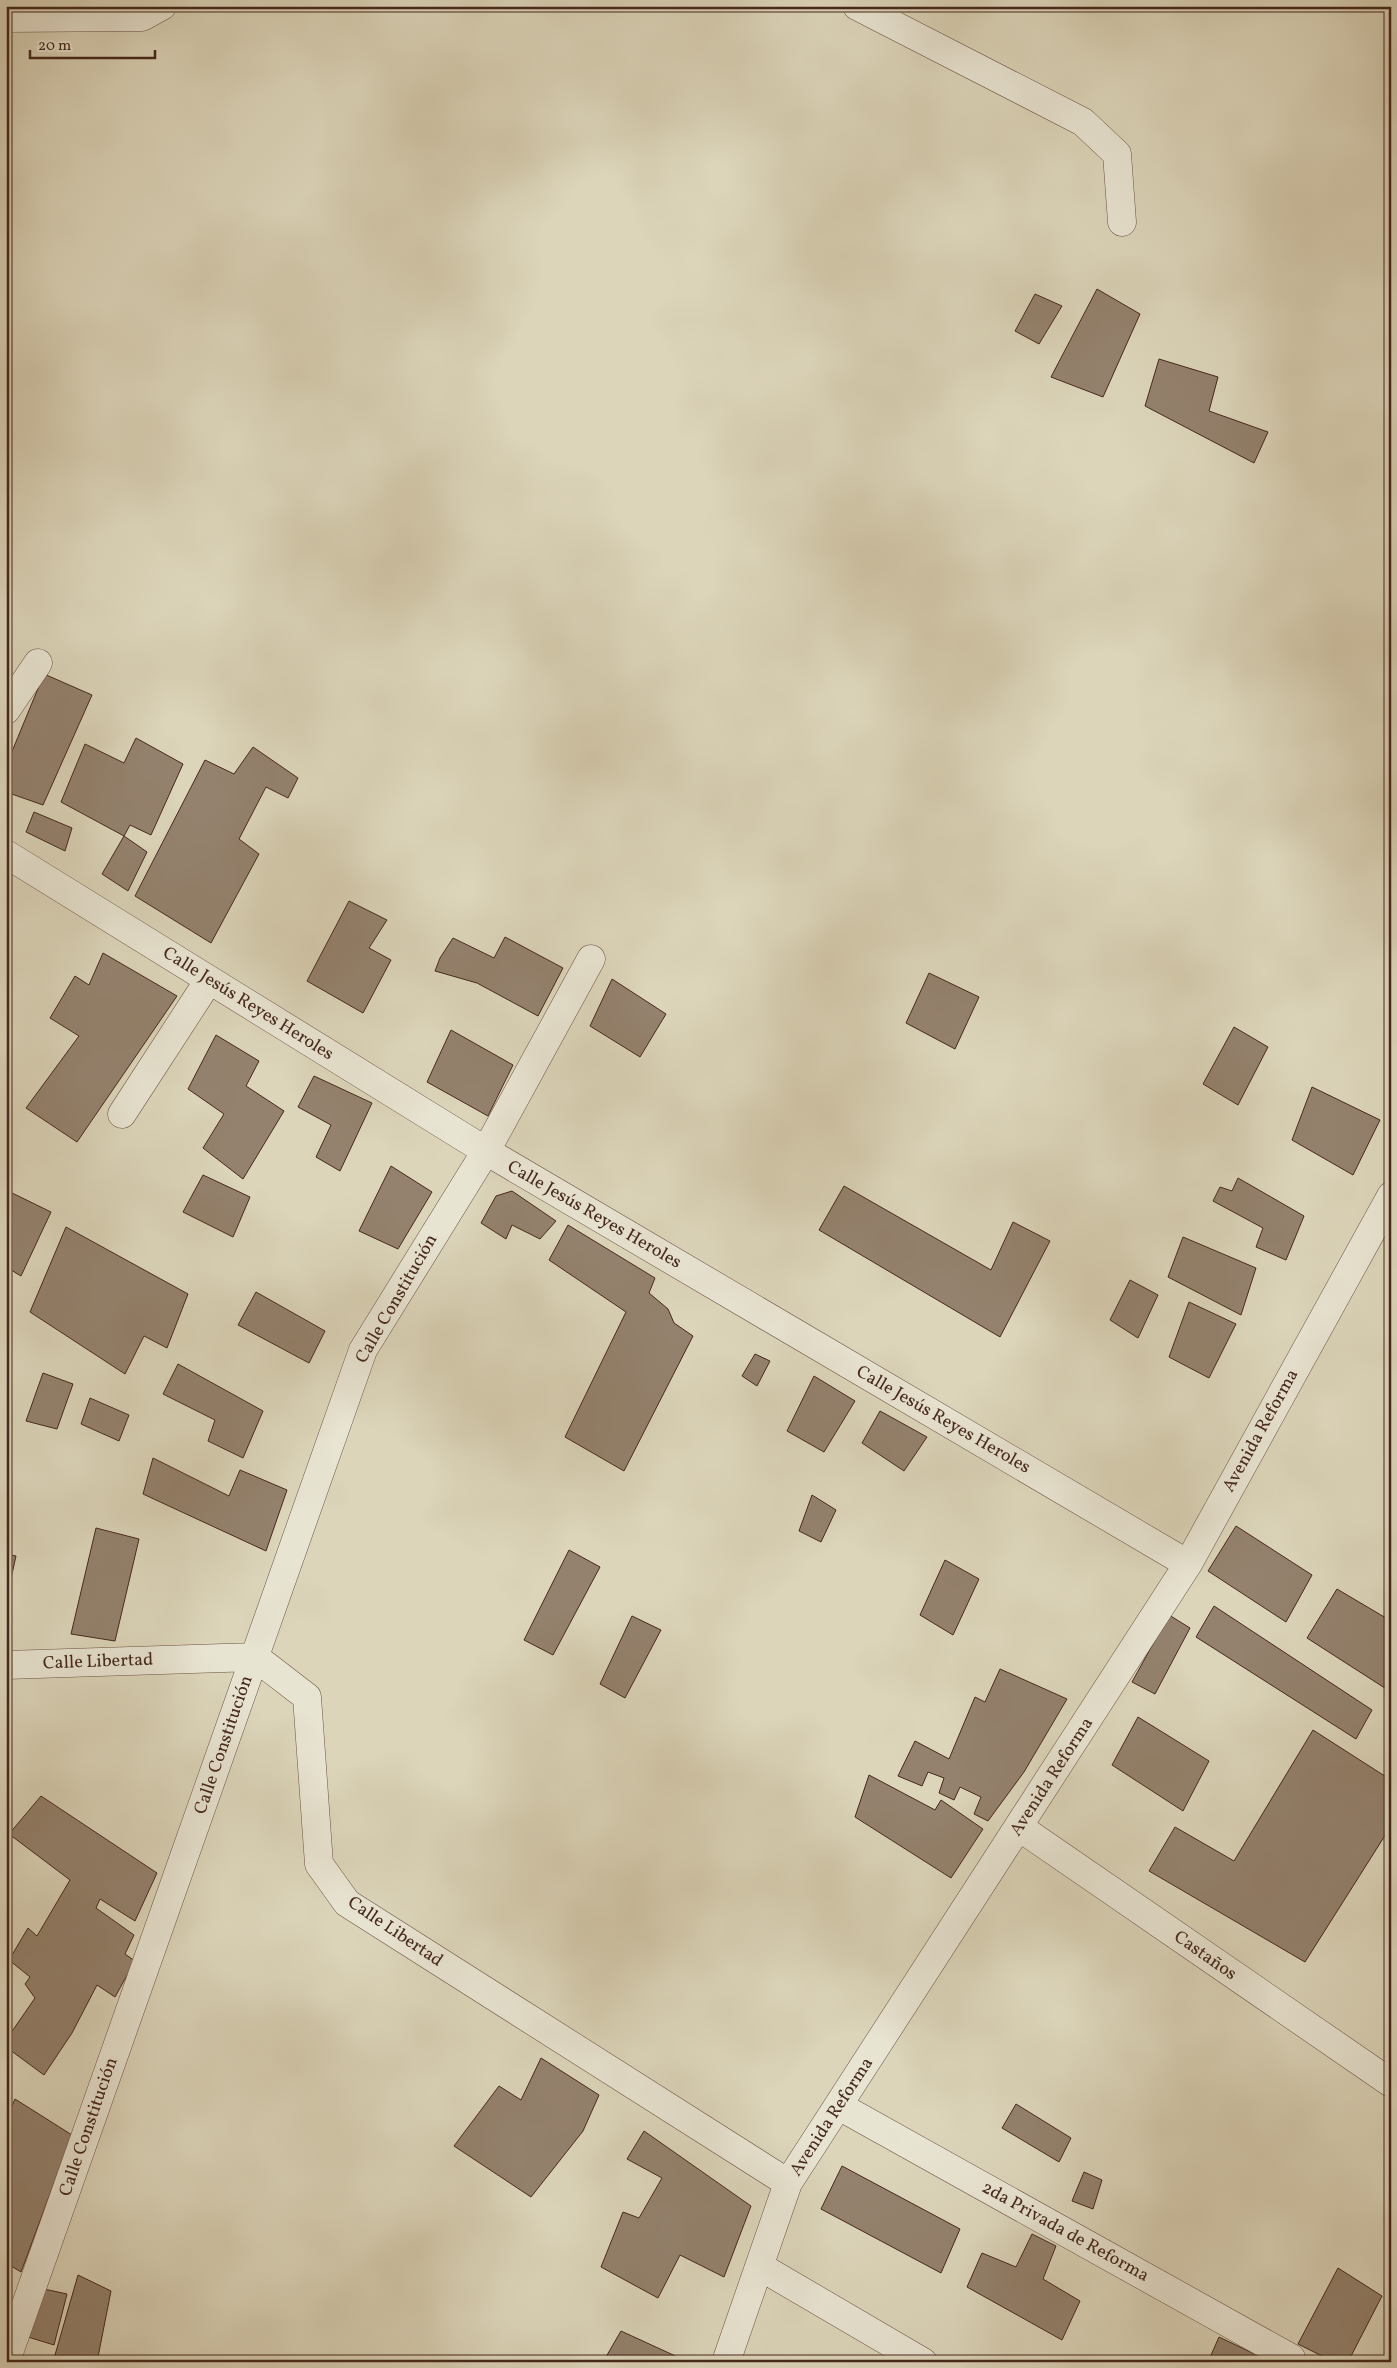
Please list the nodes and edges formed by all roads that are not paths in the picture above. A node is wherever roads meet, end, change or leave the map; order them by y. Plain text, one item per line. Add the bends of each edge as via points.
1 (162, 6) edge
2 (857, 6) edge
3 (6, 18) edge
4 (1122, 222) dead end
5 (38, 663) dead end
6 (6, 710) edge
7 (6, 854) edge
8 (591, 959) dead end
9 (209, 980) junction
10 (122, 1114) dead end
11 (486, 1151) junction
12 (1386, 1213) edge
13 (1188, 1564) junction
14 (255, 1657) junction
15 (6, 1664) edge
16 (1019, 1827) junction
17 (1389, 2078) edge
18 (839, 2106) junction
19 (788, 2183) junction
20 (759, 2266) junction
21 (1291, 2358) dead end
22 (6, 2360) edge
23 (726, 2362) edge
24 (923, 2362) edge

1 - 3 street via 142,17
2 - 4 street via 1083,122 1117,154
5 - 6 street
7 - 9 street, Calle Jesús Reyes Heroles
8 - 11 street, Calle Constitución
9 - 10 street
9 - 11 street, Calle Jesús Reyes Heroles
11 - 13 street, Calle Jesús Reyes Heroles
11 - 14 street, Calle Constitución via 363,1350
12 - 13 street, Avenida Reforma
13 - 16 street, Avenida Reforma
14 - 15 street, Calle Libertad
14 - 19 street, Calle Libertad via 307,1697 319,1864 347,1903
14 - 22 street, Calle Constitución
16 - 17 street, Castaños
16 - 18 street, Avenida Reforma
18 - 19 street, Avenida Reforma
18 - 21 street, 2da Privada de Reforma
19 - 20 street, Avenida Reforma
20 - 23 street, Avenida Reforma
20 - 24 street

